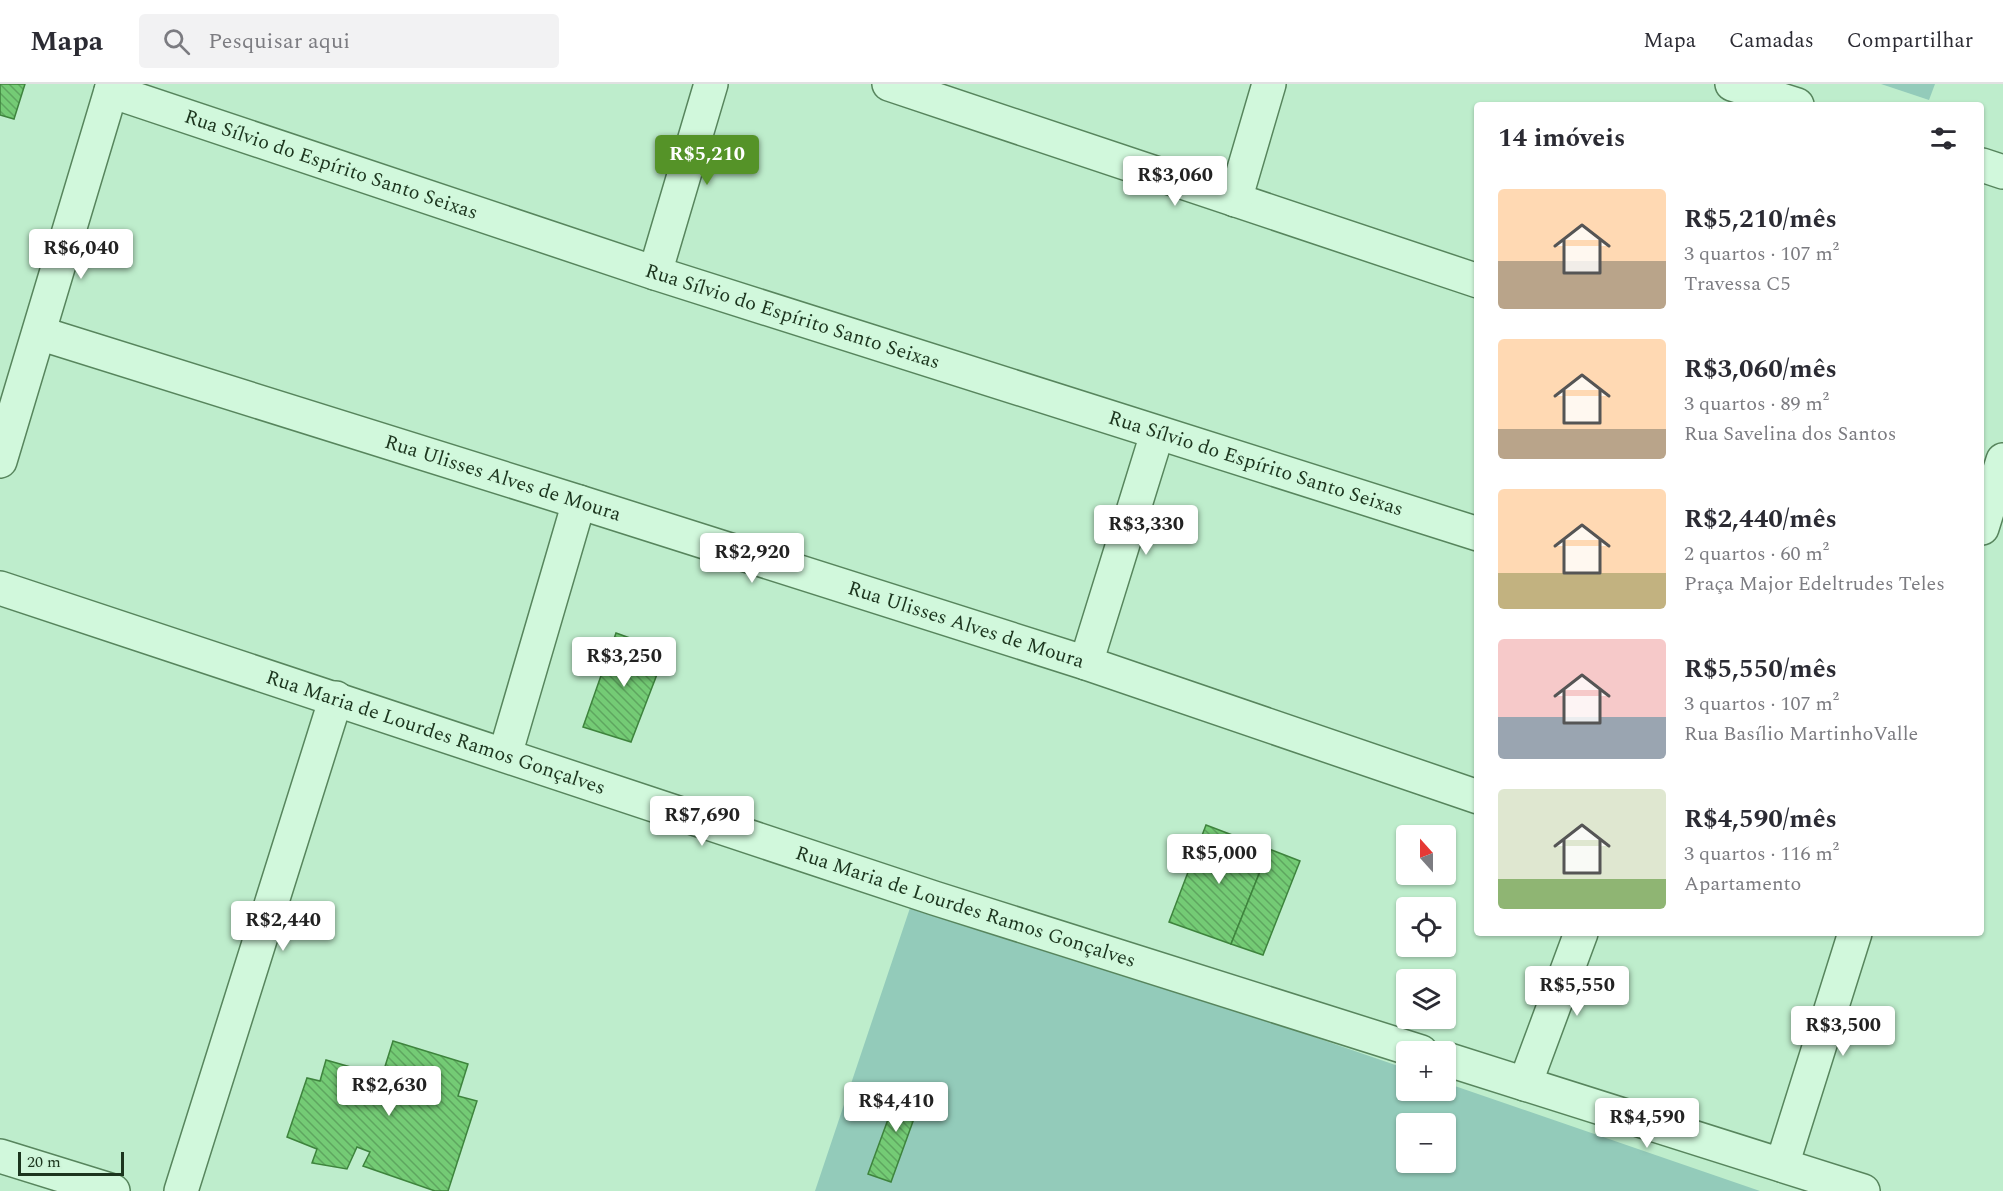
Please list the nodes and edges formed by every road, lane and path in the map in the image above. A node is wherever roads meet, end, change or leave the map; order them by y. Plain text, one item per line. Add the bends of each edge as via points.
1 (711, 84) edge
2 (889, 84) edge
3 (1269, 84) edge
4 (1732, 84) edge
5 (112, 88) edge
6 (1788, 102) edge
7 (1984, 166) edge
8 (2003, 172) edge
9 (1235, 200) junction
10 (655, 273) junction
11 (1474, 279) edge
12 (39, 333) junction
13 (1157, 434) junction
14 (2003, 460) edge
15 (0, 461) edge
16 (579, 502) junction
17 (1984, 522) edge
18 (1474, 533) edge
19 (0, 588) edge
20 (1086, 663) junction
21 (336, 698) junction
22 (505, 755) junction
23 (1474, 795) edge
24 (1580, 936) edge
25 (1854, 936) edge
26 (1396, 1044) edge
27 (1456, 1062) edge
28 (1525, 1084) junction
29 (0, 1156) edge
30 (1782, 1165) junction
31 (49, 1182) edge
32 (1811, 1183) edge
33 (113, 1191) edge
34 (181, 1191) edge
35 (1863, 1191) edge

1 - 10 street
2 - 9 street
3 - 9 street
4 - 6 street
5 - 10 street, Rua Sílvio do Espírito Santo Seixas
5 - 12 street
7 - 8 street
9 - 11 street
10 - 13 street, Rua Sílvio do Espírito Santo Seixas
12 - 15 street
12 - 16 street, Rua Ulisses Alves de Moura
13 - 18 street, Rua Sílvio do Espírito Santo Seixas
13 - 20 street
14 - 17 street
16 - 20 street, Rua Ulisses Alves de Moura
16 - 22 street
19 - 21 street, Rua Maria de Lourdes Ramos Gonçalves
20 - 23 street, Rua Ulisses Alves de Moura
21 - 22 street, Rua Maria de Lourdes Ramos Gonçalves
21 - 34 street
22 - 26 street, Rua Maria de Lourdes Ramos Gonçalves via 934,898
24 - 28 street
25 - 30 street
27 - 28 street
28 - 30 street
29 - 31 street
30 - 32 street
31 - 33 street
32 - 35 street

